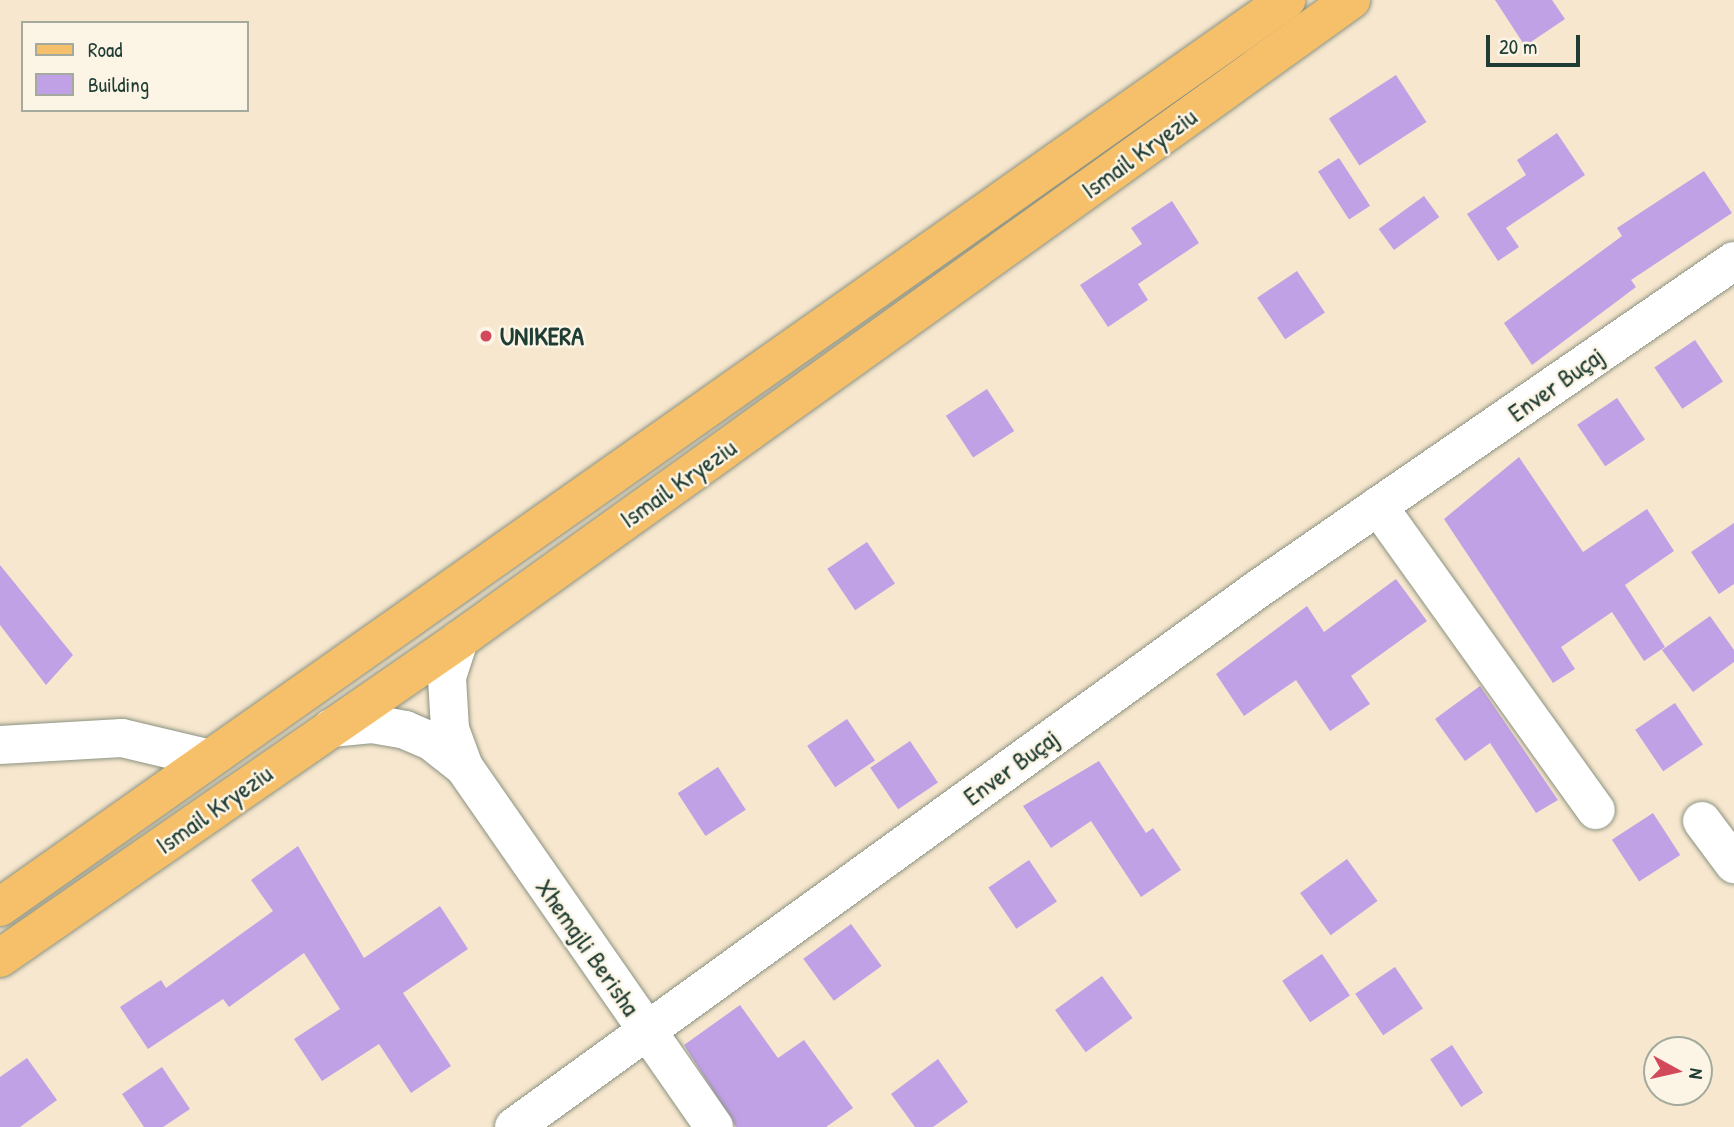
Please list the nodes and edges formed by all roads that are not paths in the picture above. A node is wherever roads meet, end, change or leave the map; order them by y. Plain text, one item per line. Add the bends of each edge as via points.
1 (1286, 0) edge
2 (1351, 0) edge
3 (1734, 261) edge
4 (1378, 506) junction
5 (459, 640) junction
6 (331, 728) junction
7 (0, 745) edge
8 (210, 759) junction
9 (464, 767) junction
10 (1596, 810) dead end
11 (1702, 821) dead end
12 (1734, 864) edge
13 (0, 908) edge
14 (0, 958) edge
15 (646, 1031) junction
16 (514, 1127) edge
17 (714, 1127) edge

1 - 8 main road, Ismail Kryeziu
2 - 5 main road, Ismail Kryeziu
3 - 4 street, Enver Buçaj
4 - 10 street
4 - 15 street, Enver Buçaj
5 - 6 main road, Ismail Kryeziu
5 - 9 street, Xhemajli Berisha via 447,678 450,729
6 - 9 street, Xhemajli Berisha via 372,724 405,730 432,741
6 - 14 main road, Ismail Kryeziu
7 - 8 street via 122,738
8 - 13 main road, Ismail Kryeziu
9 - 15 street, Xhemajli Berisha
11 - 12 street
15 - 16 street, Enver Buçaj
15 - 17 street, Xhemajli Berisha

